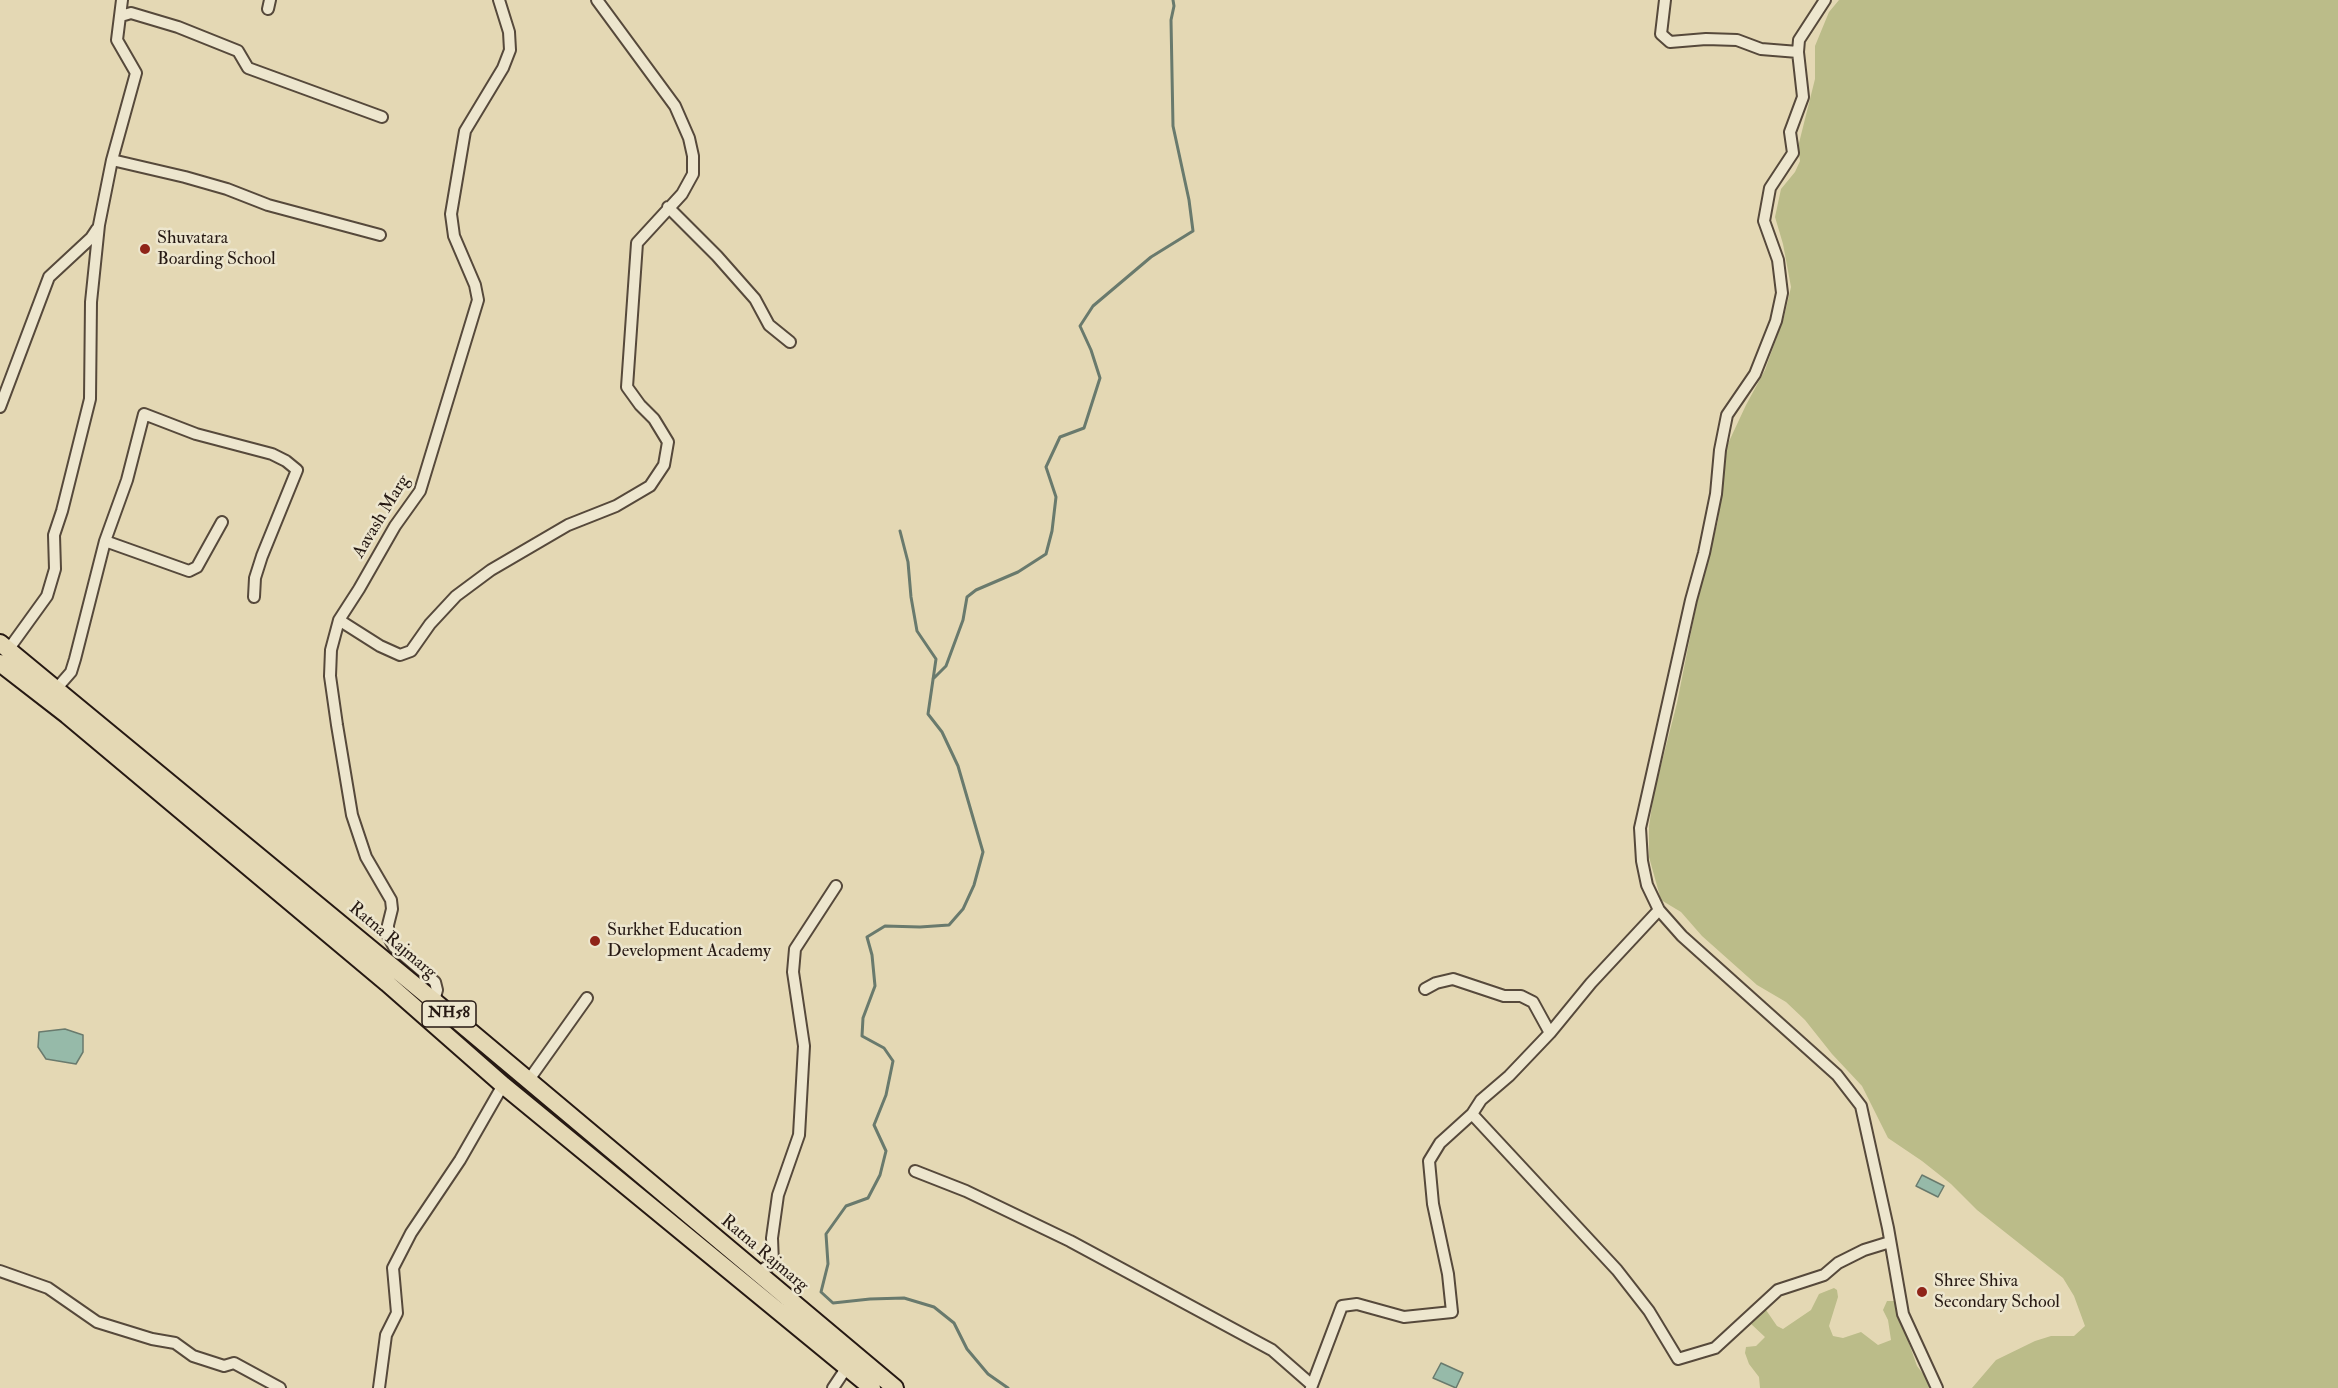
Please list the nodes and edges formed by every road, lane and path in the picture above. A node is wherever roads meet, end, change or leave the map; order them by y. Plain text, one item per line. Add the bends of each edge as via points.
1 (122, 0) edge
2 (499, 0) edge
3 (597, 0) edge
4 (1665, 0) edge
5 (1825, 0) edge
6 (121, 16) junction
7 (1798, 52) junction
8 (382, 117) dead end
9 (112, 160) junction
10 (668, 207) junction
11 (99, 225) junction
12 (380, 235) dead end
13 (790, 342) dead end
14 (0, 406) edge
15 (222, 522) dead end
16 (105, 541) junction
17 (254, 597) dead end
18 (339, 620) junction
19 (3, 652) edge
20 (57, 688) junction
21 (836, 885) dead end
22 (1659, 910) junction
23 (1425, 989) dead end
24 (587, 998) dead end
25 (434, 1001) junction
26 (1550, 1033) junction
27 (528, 1081) junction
28 (503, 1085) junction
29 (1472, 1114) junction
30 (915, 1171) dead end
31 (1890, 1242) junction
32 (0, 1271) edge
33 (757, 1273) junction
34 (847, 1367) junction
35 (1311, 1386) edge
36 (280, 1388) edge
37 (379, 1388) edge
38 (832, 1388) edge
39 (872, 1388) edge
40 (895, 1388) edge
41 (1937, 1388) edge

1 - 6 street
2 - 18 street, Aavash Marg via 510,50 465,131 451,214 454,236 478,300 420,491 394,526
3 - 10 street via 675,106 689,138 693,174 682,194
4 - 7 street via 1661,34 1670,42 1737,40 1761,49
5 - 7 street via 1799,40
6 - 8 street via 131,14 178,27 238,51 248,68
6 - 9 street via 117,40 136,73
7 - 22 street via 1803,97 1790,132 1792,153 1770,188 1764,222 1778,260 1782,293 1776,321 1755,374 1727,415 1704,553 1640,828 1647,885
9 - 11 street
9 - 12 street via 185,177 268,205
10 - 13 street via 755,299 769,325
10 - 18 street via 638,243 627,387 668,442 664,465 650,486 616,506 567,525 491,570 456,596 411,651 400,655
11 - 14 street via 91,238 49,277
11 - 19 street via 91,302 90,399 54,535 55,569 47,596
15 - 16 street via 197,567 189,571
16 - 17 street via 127,480 144,414 196,434 272,454 297,470 262,556
16 - 20 street via 71,672
18 - 25 street, Aavash Marg via 331,650 330,676 352,815 366,857 391,900 388,936 394,947 435,982
19 - 20 main road, Ratna Rajmarg / NH58
19 - 28 main road, Ratna Rajmarg / NH58 via 67,715
20 - 25 main road, Ratna Rajmarg / NH58
21 - 33 street via 795,949 793,972 804,1046 799,1135 777,1195 773,1263
22 - 26 street
22 - 31 street via 1682,936 1837,1075 1861,1106
23 - 26 street via 1453,979 1504,996 1521,996 1533,1002
24 - 27 street
25 - 27 main road, Ratna Rajmarg / NH58
26 - 29 street via 1481,1100
27 - 33 main road, Ratna Rajmarg / NH58
28 - 34 main road, Ratna Rajmarg / NH58
28 - 37 street via 393,1268 397,1313 386,1335
29 - 31 street via 1617,1270 1649,1311 1678,1359 1715,1348 1778,1290 1824,1275 1864,1250
29 - 35 street via 1440,1143 1429,1161 1452,1312 1404,1317 1357,1304 1342,1306
30 - 35 street via 1070,1241 1272,1350
31 - 41 street via 1903,1314
32 - 36 street via 48,1288 97,1322 175,1343 194,1356 224,1366 234,1363
33 - 40 main road, Ratna Rajmarg / NH58
34 - 38 street
34 - 39 main road, Ratna Rajmarg / NH58

